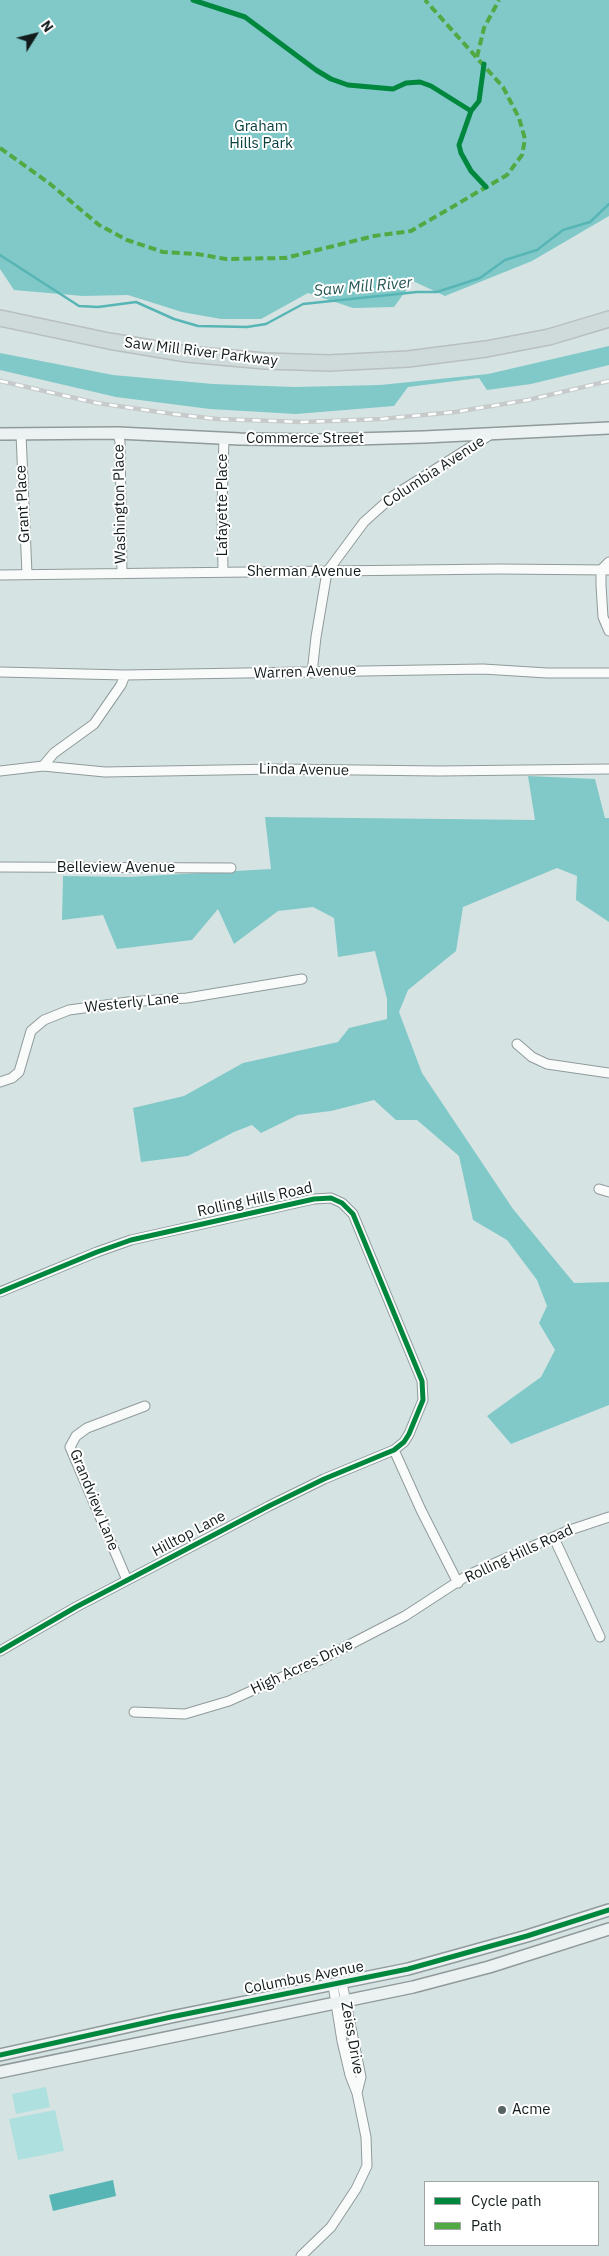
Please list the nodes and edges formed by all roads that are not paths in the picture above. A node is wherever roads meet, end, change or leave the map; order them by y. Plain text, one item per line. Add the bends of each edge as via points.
1 (0, 318) edge
2 (609, 319) edge
3 (0, 328) edge
4 (609, 330) edge
5 (609, 428) edge
6 (493, 433) junction
7 (0, 434) edge
8 (21, 434) junction
9 (118, 434) junction
10 (224, 438) junction
11 (609, 562) edge
12 (605, 570) edge
13 (223, 572) junction
14 (327, 572) junction
15 (27, 574) junction
16 (122, 574) junction
17 (0, 575) edge
18 (609, 631) edge
19 (0, 672) edge
20 (312, 673) junction
21 (609, 673) edge
22 (125, 675) junction
23 (42, 766) junction
24 (609, 769) edge
25 (0, 771) edge
26 (0, 867) edge
27 (231, 868) dead end
28 (302, 979) dead end
29 (517, 1044) dead end
30 (609, 1073) edge
31 (0, 1082) edge
32 (599, 1189) dead end
33 (609, 1192) edge
34 (0, 1292) edge
35 (145, 1406) dead end
36 (394, 1450) junction
37 (609, 1517) edge
38 (554, 1538) junction
39 (127, 1580) junction
40 (458, 1582) junction
41 (600, 1637) dead end
42 (0, 1651) edge
43 (134, 1712) dead end
44 (609, 1910) edge
45 (609, 1929) edge
46 (337, 1984) junction
47 (341, 2002) junction
48 (0, 2055) edge
49 (0, 2072) edge
50 (301, 2256) edge

1 - 2 highway, Saw Mill River Parkway via 187,354 313,362 400,360 479,351 549,337
3 - 4 highway, Saw Mill River Parkway via 185,363 264,371 319,372 407,369 470,362 548,348
5 - 6 street, Commerce Street
6 - 10 street, Commerce Street via 374,439
6 - 14 street, Columbia Avenue via 393,496 364,522
7 - 8 street, Commerce Street
8 - 9 street, Commerce Street
8 - 15 street, Grant Place
9 - 10 street, Commerce Street
9 - 16 street, Washington Place
10 - 13 street, Lafayette Place
11 - 12 street
12 - 14 street, Sherman Avenue
12 - 18 street via 603,617
13 - 14 street, Sherman Avenue
13 - 16 street, Sherman Avenue
14 - 20 street, Columbia Avenue
15 - 16 street, Sherman Avenue
15 - 17 street, Sherman Avenue
19 - 22 street, Warren Avenue
20 - 21 street, Warren Avenue via 483,669
20 - 22 street, Warren Avenue
22 - 23 street via 94,724 54,753
23 - 24 street, Linda Avenue via 105,772
23 - 25 street, Linda Avenue
26 - 27 street, Belleview Avenue
28 - 31 street, Westerly Lane via 187,998 69,1010 44,1020 31,1031 19,1072
29 - 30 street via 547,1064
32 - 33 street
34 - 36 street, Rolling Hills Road via 131,1240 287,1204 331,1198 353,1214 422,1381 423,1400 419,1413 404,1442
35 - 39 street, Grandview Lane via 87,1428 76,1436 70,1447
36 - 39 street, Hilltop Lane via 308,1486
36 - 40 street, Rolling Hills Road
37 - 38 street, Rolling Hills Road
38 - 40 street, Rolling Hills Road
38 - 41 street
39 - 42 street, Hilltop Lane
40 - 43 street, High Acres Drive via 402,1618 229,1701 185,1714
44 - 46 street, Columbus Avenue via 462,1955
45 - 47 street, Columbus Avenue via 480,1970
46 - 47 street, Zeiss Drive
46 - 48 street, Columbus Avenue
47 - 49 street, Columbus Avenue
47 - 50 street, Zeiss Drive via 350,2075 368,2155 367,2166 331,2227

